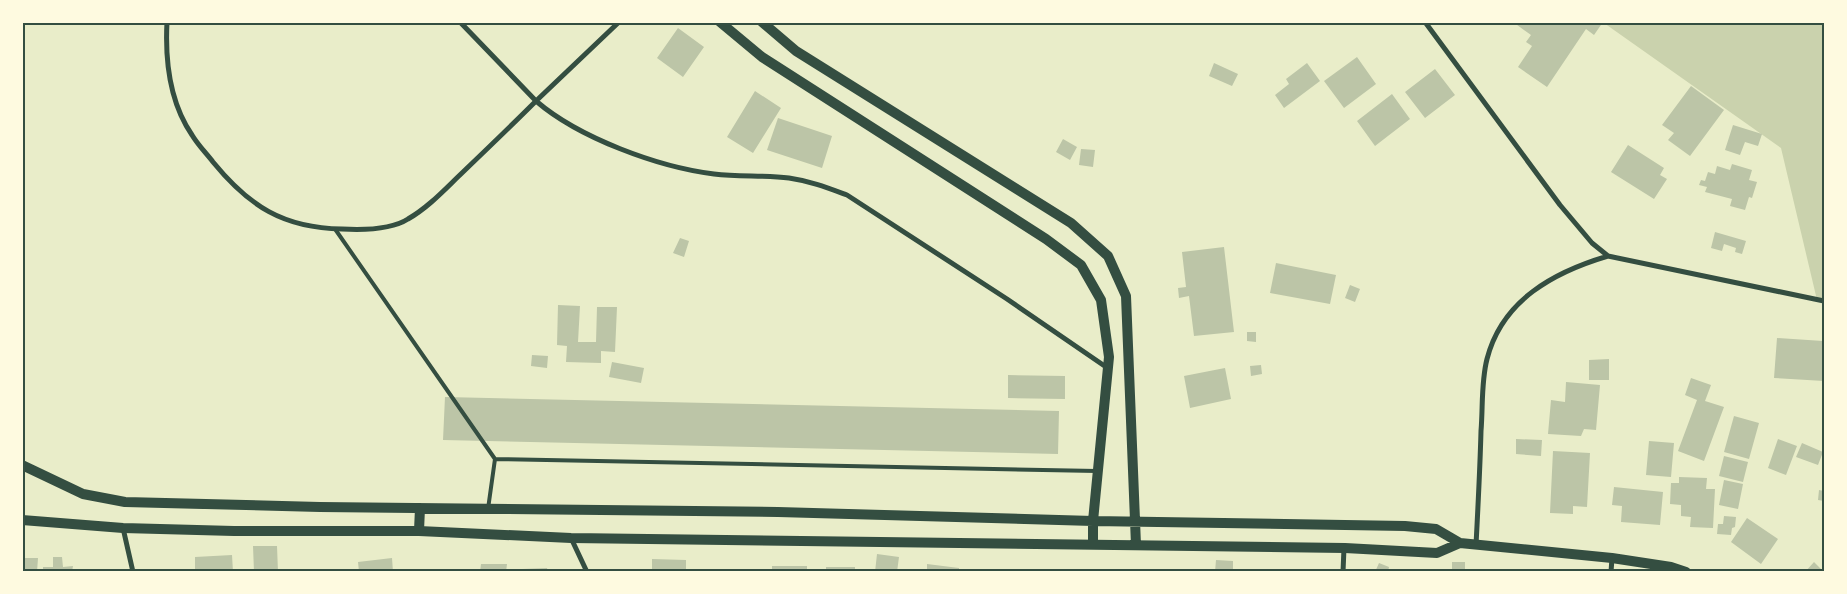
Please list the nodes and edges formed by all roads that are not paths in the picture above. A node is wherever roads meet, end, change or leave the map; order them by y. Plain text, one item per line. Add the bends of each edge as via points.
1 (167, 22) edge
2 (460, 22) edge
3 (619, 22) edge
4 (720, 22) edge
5 (762, 22) edge
6 (1425, 22) edge
7 (536, 102) junction
8 (335, 229) junction
9 (1608, 256) junction
10 (1824, 301) edge
11 (1109, 370) junction
12 (495, 459) junction
13 (22, 465) edge
14 (1098, 472) junction
15 (420, 508) junction
16 (488, 509) junction
17 (22, 520) edge
18 (1093, 521) junction
19 (1136, 522) junction
20 (123, 528) junction
21 (419, 531) junction
22 (571, 538) junction
23 (1460, 543) junction
24 (1093, 544) junction
25 (1136, 545) junction
26 (1476, 545) junction
27 (1344, 548) junction
28 (1612, 558) junction
29 (133, 572) edge
30 (586, 572) edge
31 (1343, 572) edge
32 (1611, 572) edge
33 (1686, 572) edge

1 - 8 street via 166,45 172,88 180,114 192,135 247,199 294,222
2 - 7 street
3 - 7 street
4 - 11 main road via 762,58 1046,239 1081,265 1101,300
5 - 19 main road via 796,51 1071,223 1108,256 1126,296
6 - 9 street via 1560,204
7 - 8 street via 440,194 407,220 369,230
7 - 11 street via 576,130 656,161 713,174 789,178 822,185 847,195 1000,294
8 - 12 lane
9 - 10 street
9 - 26 street via 1577,265 1545,282 1510,313 1493,339 1484,378
11 - 14 main road
12 - 14 lane
12 - 16 lane
13 - 15 main road via 83,494 125,502
14 - 18 main road
15 - 16 main road
15 - 21 main road
16 - 18 main road via 778,512
17 - 20 main road
18 - 19 main road
18 - 24 main road
19 - 23 main road via 1405,526 1436,529
19 - 25 main road
20 - 21 main road
20 - 29 street
21 - 22 main road
22 - 24 main road
22 - 30 street
23 - 26 main road
23 - 27 main road via 1437,553
24 - 25 main road
25 - 27 main road
26 - 28 main road
27 - 31 street
28 - 32 street
28 - 33 main road

